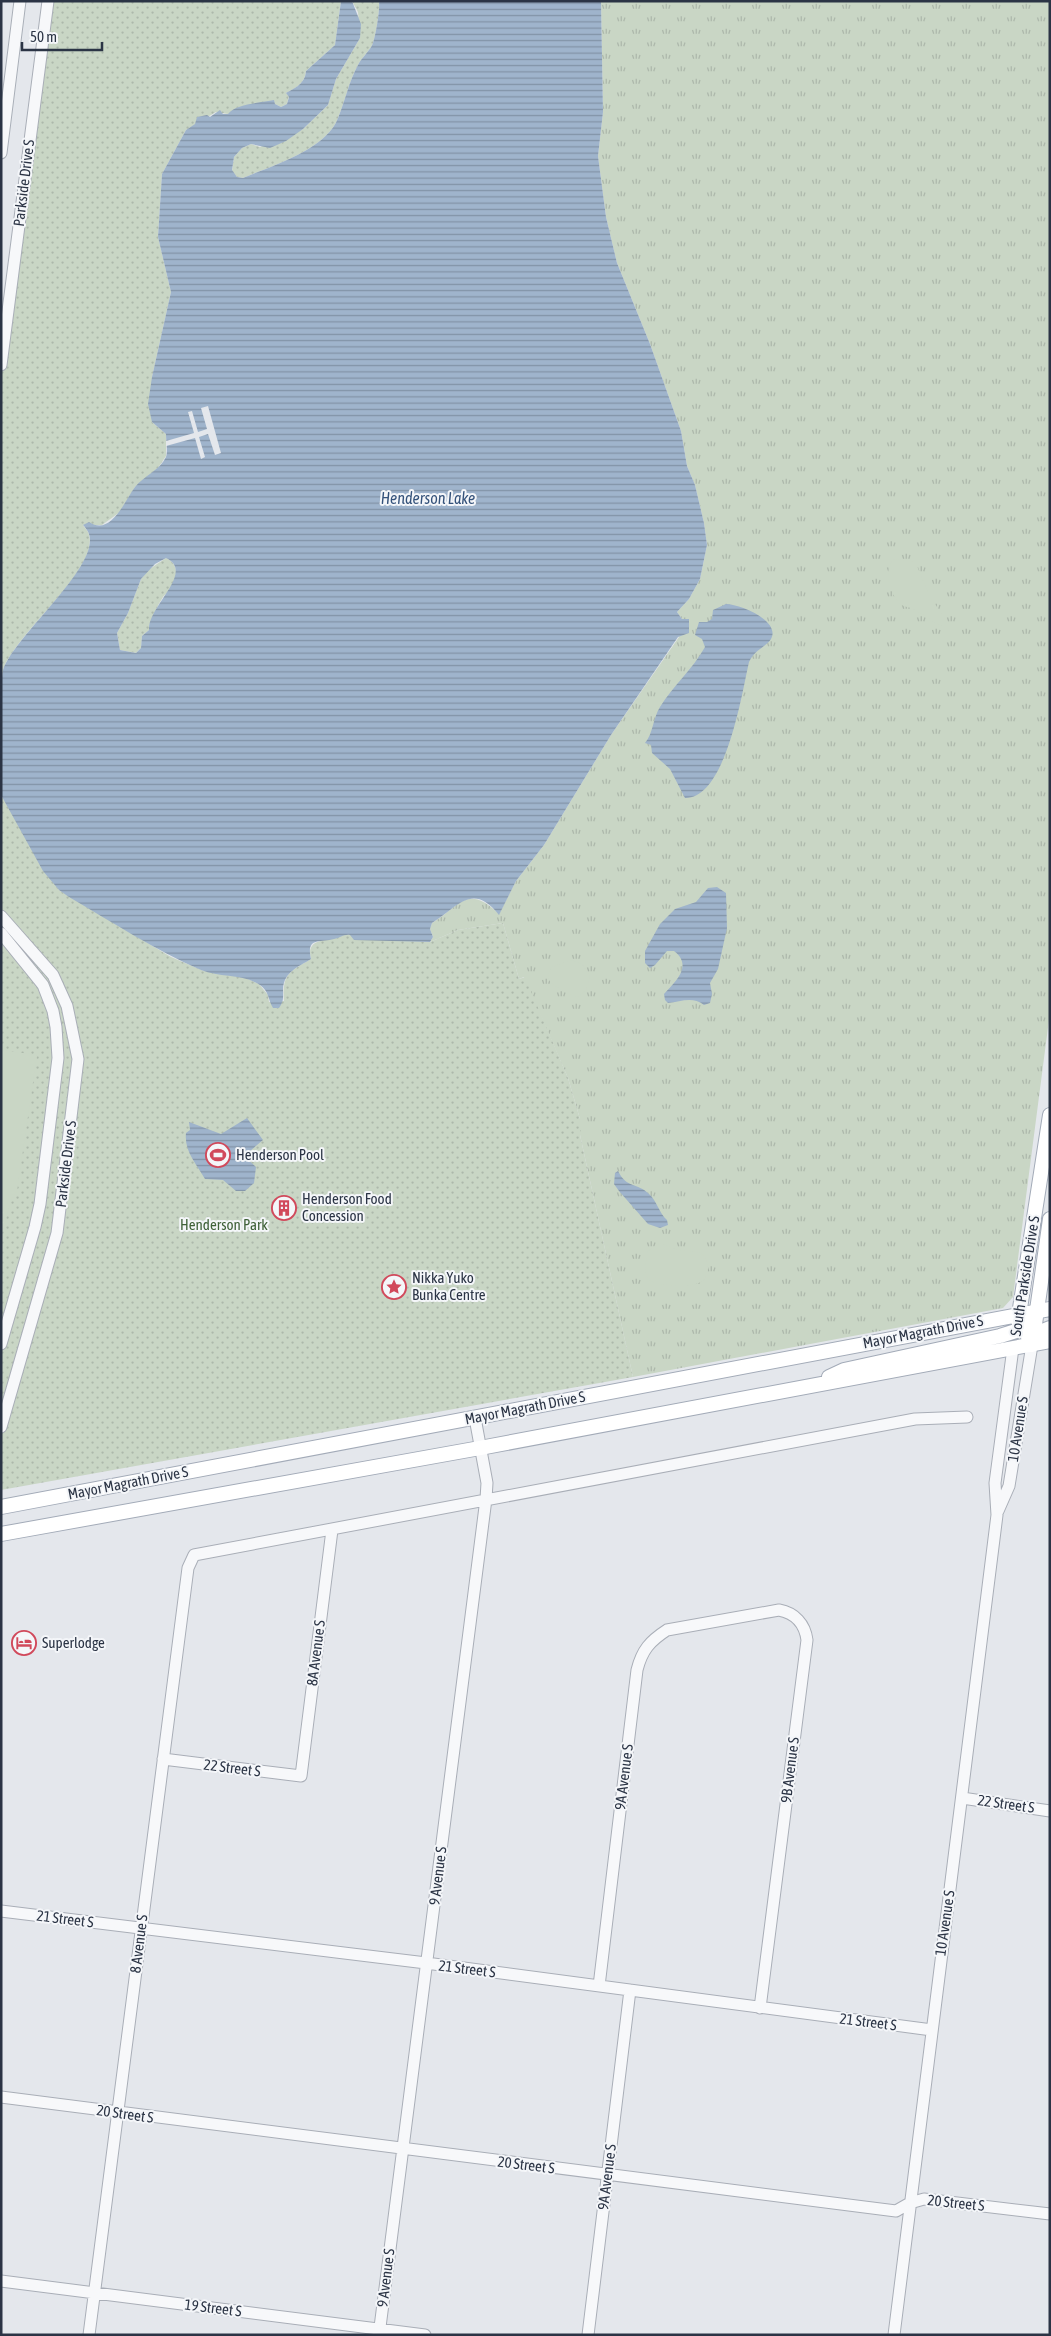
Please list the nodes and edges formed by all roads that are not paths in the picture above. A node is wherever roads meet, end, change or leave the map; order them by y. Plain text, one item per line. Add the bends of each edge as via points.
1 (20, 1) edge
2 (48, 1) edge
3 (1, 153) edge
4 (7, 269) edge
5 (1, 364) edge
6 (1, 916) edge
7 (1, 933) edge
8 (1050, 1115) edge
9 (1050, 1219) edge
10 (1043, 1310) edge
11 (1019, 1314) junction
12 (1050, 1328) edge
13 (1016, 1331) junction
14 (1032, 1339) junction
15 (1050, 1341) edge
16 (1, 1344) edge
17 (1013, 1348) junction
18 (805, 1387) junction
19 (967, 1417) dead end
20 (475, 1418) junction
21 (1, 1428) edge
22 (480, 1448) junction
23 (486, 1499) junction
24 (1, 1507) edge
25 (997, 1512) junction
26 (332, 1530) junction
27 (1, 1534) edge
28 (717, 1621) joint
29 (163, 1759) junction
30 (301, 1776) joint
31 (962, 1798) junction
32 (1050, 1811) edge
33 (1, 1910) edge
34 (141, 1929) junction
35 (426, 1963) junction
36 (599, 1986) junction
37 (630, 1990) junction
38 (760, 2008) junction
39 (932, 2030) junction
40 (1, 2097) edge
41 (118, 2113) junction
42 (402, 2149) junction
43 (607, 2175) junction
44 (910, 2203) junction
45 (1050, 2214) edge
46 (1, 2281) edge
47 (94, 2293) junction
48 (379, 2332) edge
49 (89, 2335) edge
50 (425, 2335) edge
51 (588, 2335) edge
52 (894, 2335) edge

1 - 3 street, Parkside Drive S
2 - 4 street, Parkside Drive S
4 - 5 street, Parkside Drive S
6 - 21 street, Parkside Drive S via 53,975 67,1006 78,1060 57,1233
7 - 16 street, Parkside Drive S via 43,985 53,1011 58,1046 40,1204
8 - 11 main road, South Parkside Drive S
9 - 10 main road, South Parkside Drive S
10 - 11 main road, Mayor Magrath Drive S
10 - 13 main road
10 - 14 main road, South Parkside Drive S
11 - 13 main road, South Parkside Drive S
11 - 20 main road, Mayor Magrath Drive S
12 - 14 main road
13 - 17 main road, South Parkside Drive S
13 - 18 main road via 844,1370
14 - 15 main road, Mayor Magrath Drive S
14 - 17 main road, Mayor Magrath Drive S
14 - 25 street, 10 Avenue S via 1009,1486
17 - 18 main road, Mayor Magrath Drive S
17 - 25 street, 10 Avenue S via 995,1483
18 - 22 main road, Mayor Magrath Drive S
19 - 23 street via 915,1419
20 - 22 street, 9 Avenue S
20 - 24 main road, Mayor Magrath Drive S
22 - 23 street, 9 Avenue S via 487,1483
22 - 27 main road, Mayor Magrath Drive S
23 - 26 street
23 - 35 street, 9 Avenue S
25 - 31 street, 10 Avenue S
26 - 29 street, 8 Avenue S via 194,1555 188,1568
26 - 30 street, 8A Avenue S
28 - 36 street, 9A Avenue S via 667,1630 652,1641 640,1660
28 - 38 street, 9B Avenue S via 782,1610 798,1619 807,1636
29 - 30 street, 22 Street S
29 - 34 street, 8 Avenue S
31 - 32 street, 22 Street S
31 - 39 street, 10 Avenue S
33 - 34 street, 21 Street S
34 - 35 street, 21 Street S
34 - 41 street, 8 Avenue S
35 - 36 street, 21 Street S
35 - 42 street, 9 Avenue S
36 - 37 street, 21 Street S
37 - 38 street, 21 Street S
37 - 43 street, 9A Avenue S
38 - 39 street, 21 Street S
39 - 44 street, 10 Avenue S
40 - 41 street, 20 Street S
41 - 42 street, 20 Street S
41 - 47 street, 8 Avenue S
42 - 43 street, 20 Street S
42 - 48 street, 9 Avenue S
43 - 44 street, 20 Street S via 896,2211
43 - 51 street, 9A Avenue S
44 - 45 street, 20 Street S via 924,2199
44 - 52 street, 10 Avenue S
46 - 47 street, 19 Street S
47 - 48 street, 19 Street S
47 - 49 street, 8 Avenue S
48 - 50 street, 19 Street S

